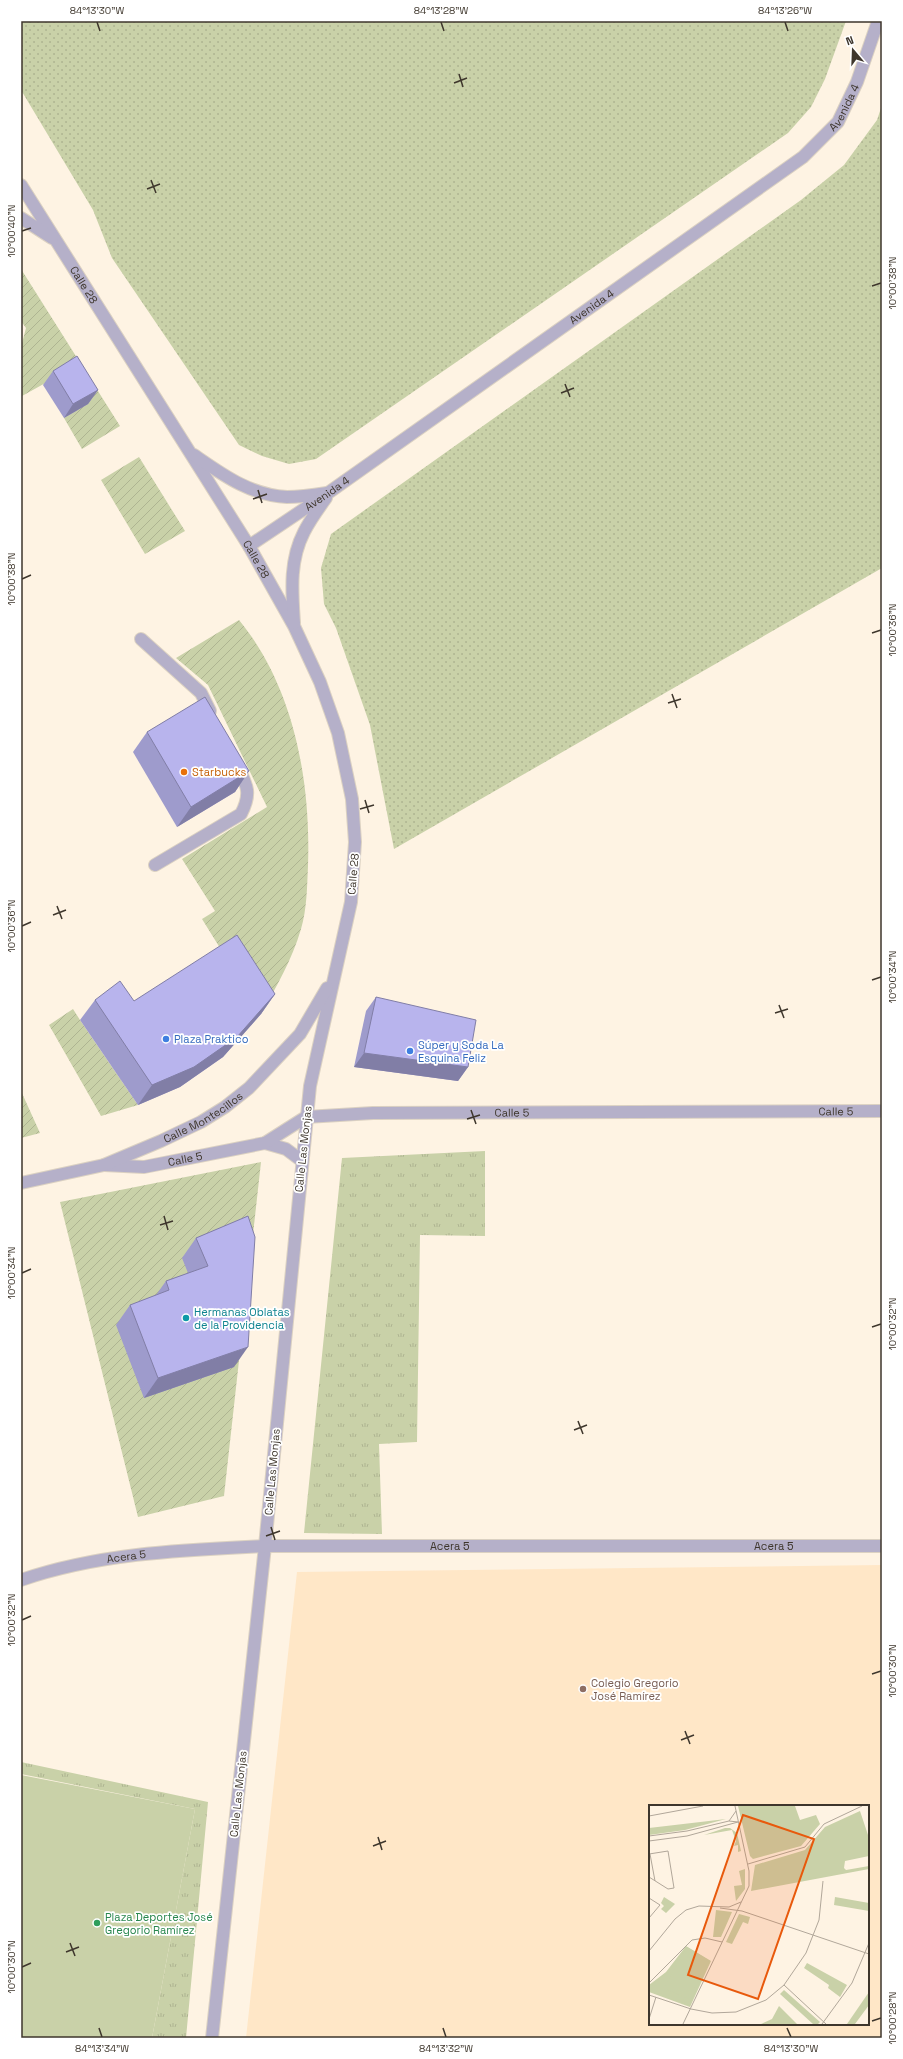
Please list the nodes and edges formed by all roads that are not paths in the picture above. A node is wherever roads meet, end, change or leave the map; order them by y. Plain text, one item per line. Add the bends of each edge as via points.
1 (878, 21) edge
2 (21, 185) edge
3 (21, 218) edge
4 (55, 240) junction
5 (189, 452) junction
6 (328, 493) junction
7 (249, 546) junction
8 (294, 626) junction
9 (141, 639) dead end
10 (216, 722) edge
11 (233, 757) edge
12 (155, 865) dead end
13 (333, 978) junction
14 (882, 1111) edge
15 (306, 1117) junction
16 (265, 1143) junction
17 (302, 1161) junction
18 (104, 1165) junction
19 (21, 1183) edge
20 (265, 1546) junction
21 (882, 1546) edge
22 (21, 1580) edge
23 (212, 2038) edge

1 - 6 street, Avenida 4 via 857,82 838,122 803,157
2 - 4 street, Calle 28
3 - 4 street
4 - 5 street, Calle 28
5 - 6 street via 230,480 260,493 287,497
5 - 7 street, Calle 28
6 - 7 street, Avenida 4
6 - 8 street via 303,533 295,556 291,582
7 - 8 street, Calle 28
8 - 13 street, Calle 28 via 320,682 338,733 352,799 356,842 351,902
9 - 10 street via 202,693
11 - 12 street via 247,786 248,801 241,814
13 - 15 street, Calle Las Monjas
13 - 18 street, Calle Montecillos via 300,1034 249,1088 201,1122
14 - 15 street, Calle 5 via 373,1113
15 - 16 street, Calle 5
15 - 17 street, Calle Las Monjas
16 - 17 street via 286,1149
16 - 18 street, Calle 5 via 144,1167
17 - 20 street, Calle Las Monjas
18 - 19 street, Calle Montecillos
20 - 21 street, Acera 5
20 - 22 street, Acera 5 via 171,1550 133,1555 45,1572
20 - 23 street, Calle Las Monjas

